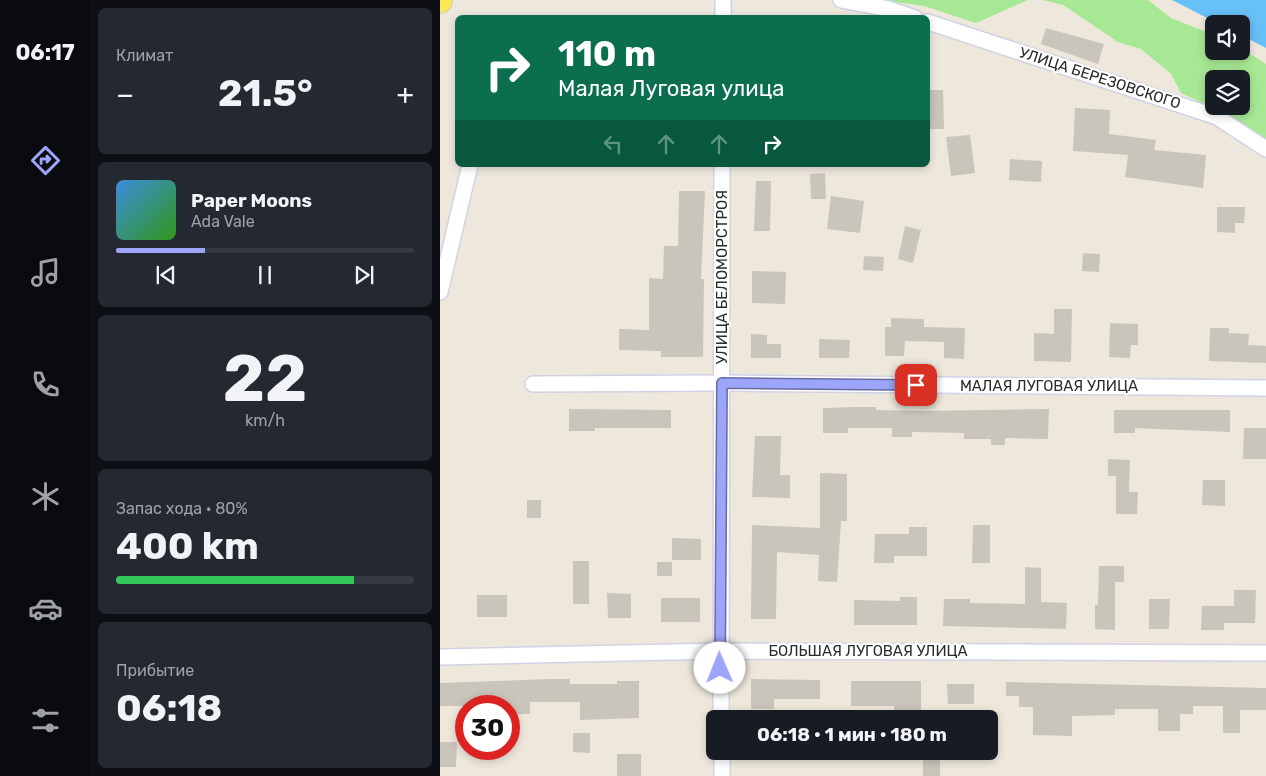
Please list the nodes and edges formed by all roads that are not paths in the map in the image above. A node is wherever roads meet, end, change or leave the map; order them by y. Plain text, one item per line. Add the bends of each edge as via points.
1 (723, 0) edge
2 (841, 0) edge
3 (723, 15) edge
4 (906, 15) edge
5 (930, 23) edge
6 (1266, 149) edge
7 (470, 167) edge
8 (722, 167) edge
9 (440, 292) edge
10 (722, 383) junction
11 (533, 384) dead end
12 (1266, 388) edge
13 (720, 651) junction
14 (1266, 653) edge
15 (440, 656) edge
16 (721, 710) edge
17 (722, 760) edge
18 (722, 776) edge

1 - 3 street
2 - 4 street
5 - 6 street, УЛИЦА БЕРЕЗОВСКОГО via 1217,117
7 - 9 street
8 - 10 street, УЛИЦА БЕЛОМОРСТРОЯ
10 - 11 street, МАЛАЯ ЛУГОВАЯ УЛИЦА
10 - 12 street, МАЛАЯ ЛУГОВАЯ УЛИЦА
10 - 13 street, УЛИЦА БЕЛОМОРСТРОЯ
13 - 14 street, БОЛЬШАЯ ЛУГОВАЯ УЛИЦА
13 - 15 street, БОЛЬШАЯ ЛУГОВАЯ УЛИЦА
13 - 16 street, УЛИЦА БЕЛОМОРСТРОЯ
17 - 18 street

